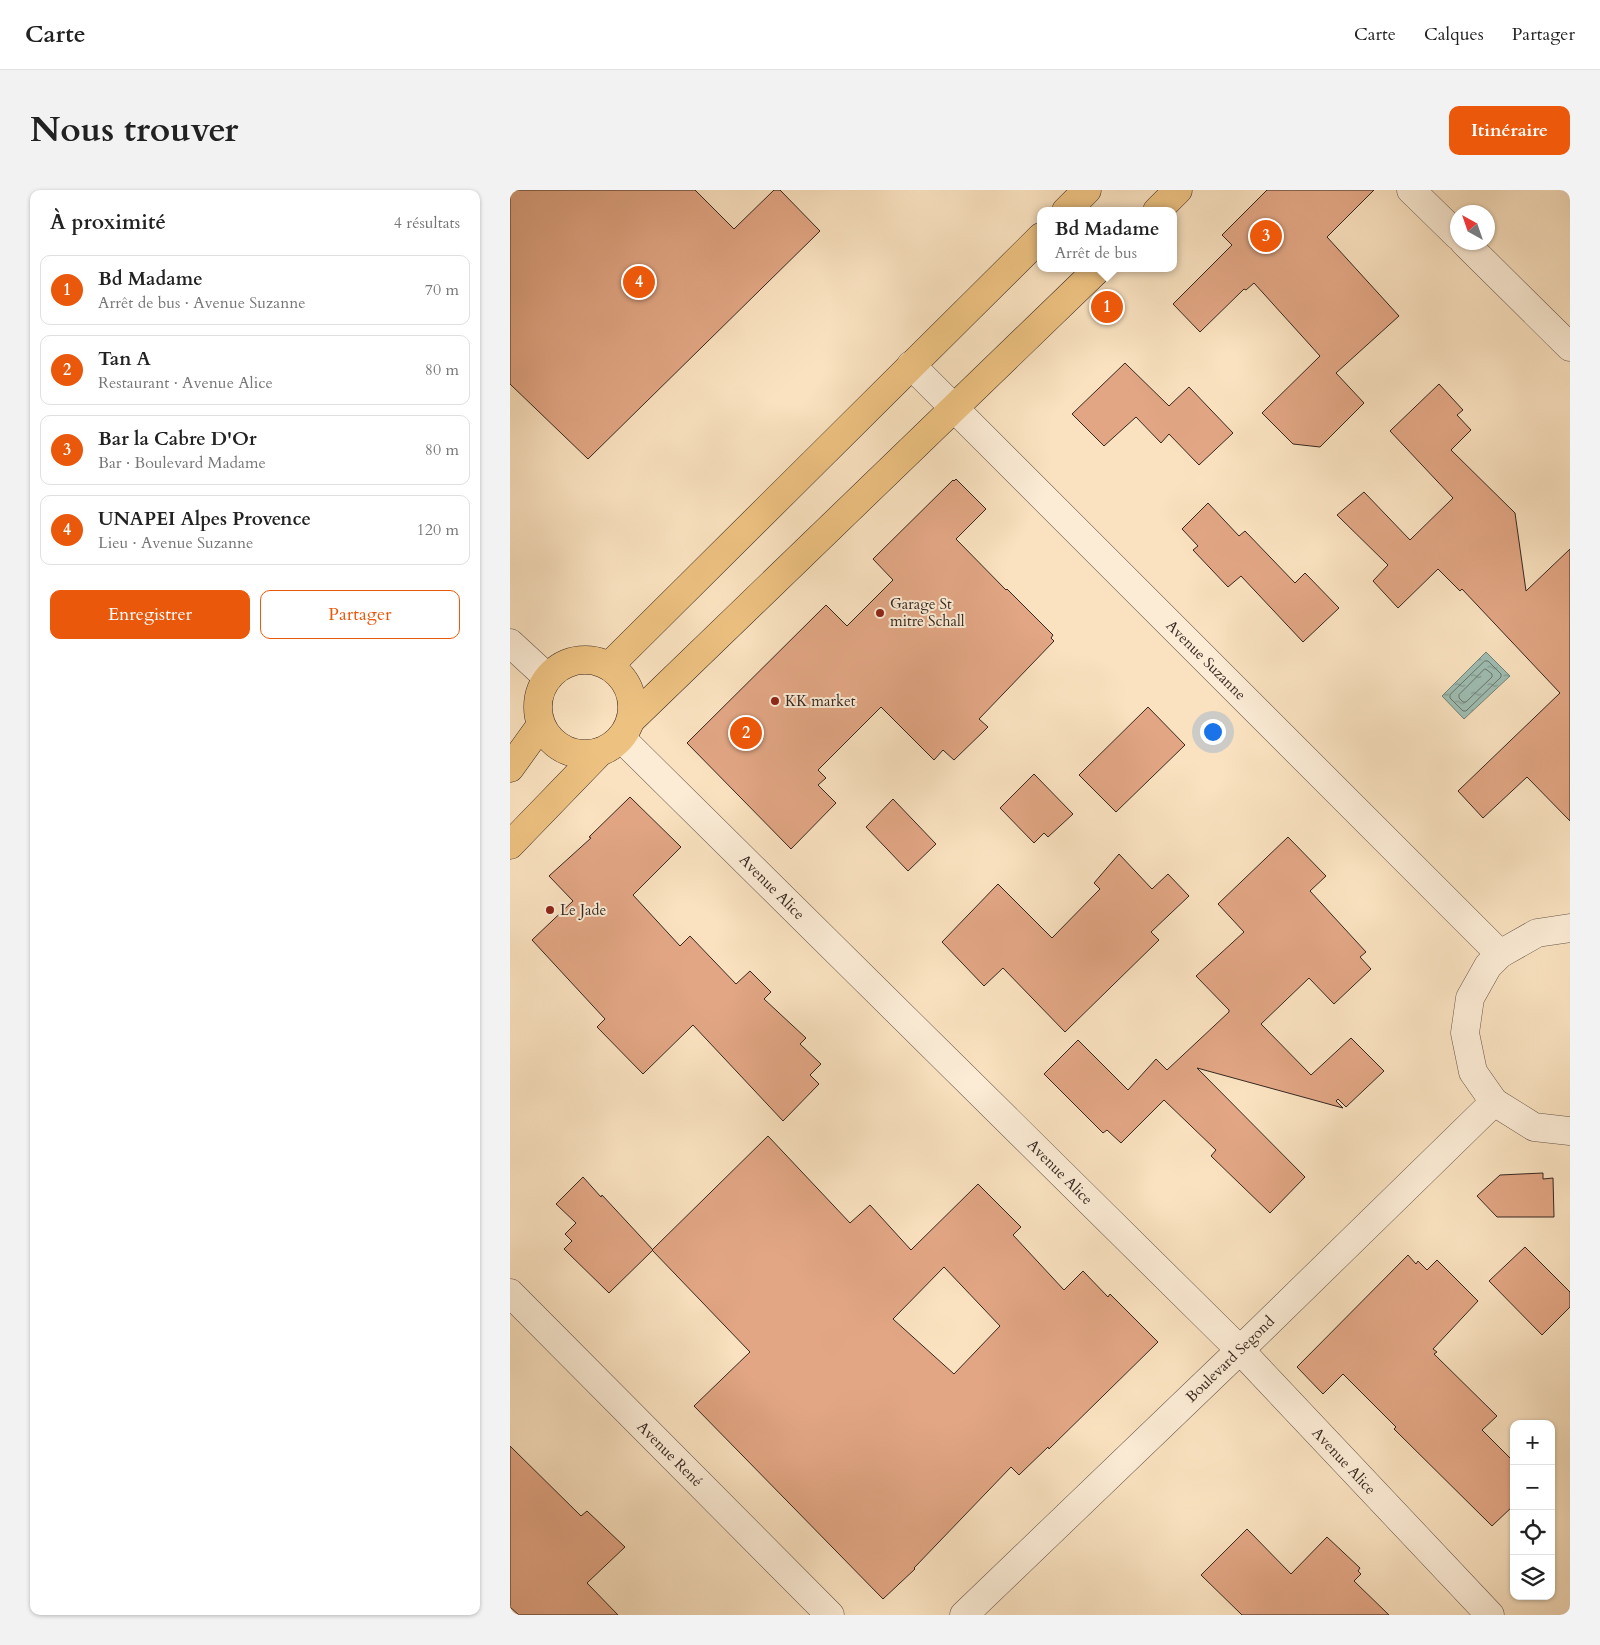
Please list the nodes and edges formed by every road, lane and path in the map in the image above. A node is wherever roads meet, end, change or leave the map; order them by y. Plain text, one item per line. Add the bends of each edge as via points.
1 (1087, 190) edge
2 (1178, 190) edge
3 (1411, 190) edge
4 (1070, 207) edge
5 (1161, 207) edge
6 (1450, 228) edge
7 (1037, 241) edge
8 (1472, 250) edge
9 (1095, 272) edge
10 (1570, 347) edge
11 (911, 366) junction
12 (954, 409) junction
13 (510, 643) edge
14 (609, 666) junction
15 (548, 678) junction
16 (541, 725) junction
17 (618, 736) junction
18 (510, 768) edge
19 (510, 846) edge
20 (1570, 928) edge
21 (1500, 954) junction
22 (1494, 1102) junction
23 (1570, 1131) edge
24 (510, 1293) edge
25 (1240, 1350) junction
26 (830, 1615) edge
27 (964, 1615) edge
28 (1490, 1615) edge

1 - 4 main road
2 - 5 main road
3 - 6 street
7 - 11 main road
8 - 10 street
9 - 12 main road
11 - 12 street, Avenue Suzanne
11 - 14 main road
12 - 17 main road
12 - 21 street, Avenue Suzanne
13 - 15 street
14 - 15 main road via 582,660 557,669
14 - 17 main road via 629,689 632,704
15 - 16 main road via 540,693
16 - 17 main road via 553,742 572,753 586,755
16 - 18 main road
17 - 19 main road
17 - 25 street, Avenue Alice
20 - 21 street via 1537,933
21 - 22 street via 1488,966 1470,998 1465,1033 1473,1072
22 - 23 street via 1534,1128
22 - 25 street, Boulevard Segond
24 - 26 street, Avenue René
25 - 27 street, Boulevard Segond
25 - 28 street, Avenue Alice

